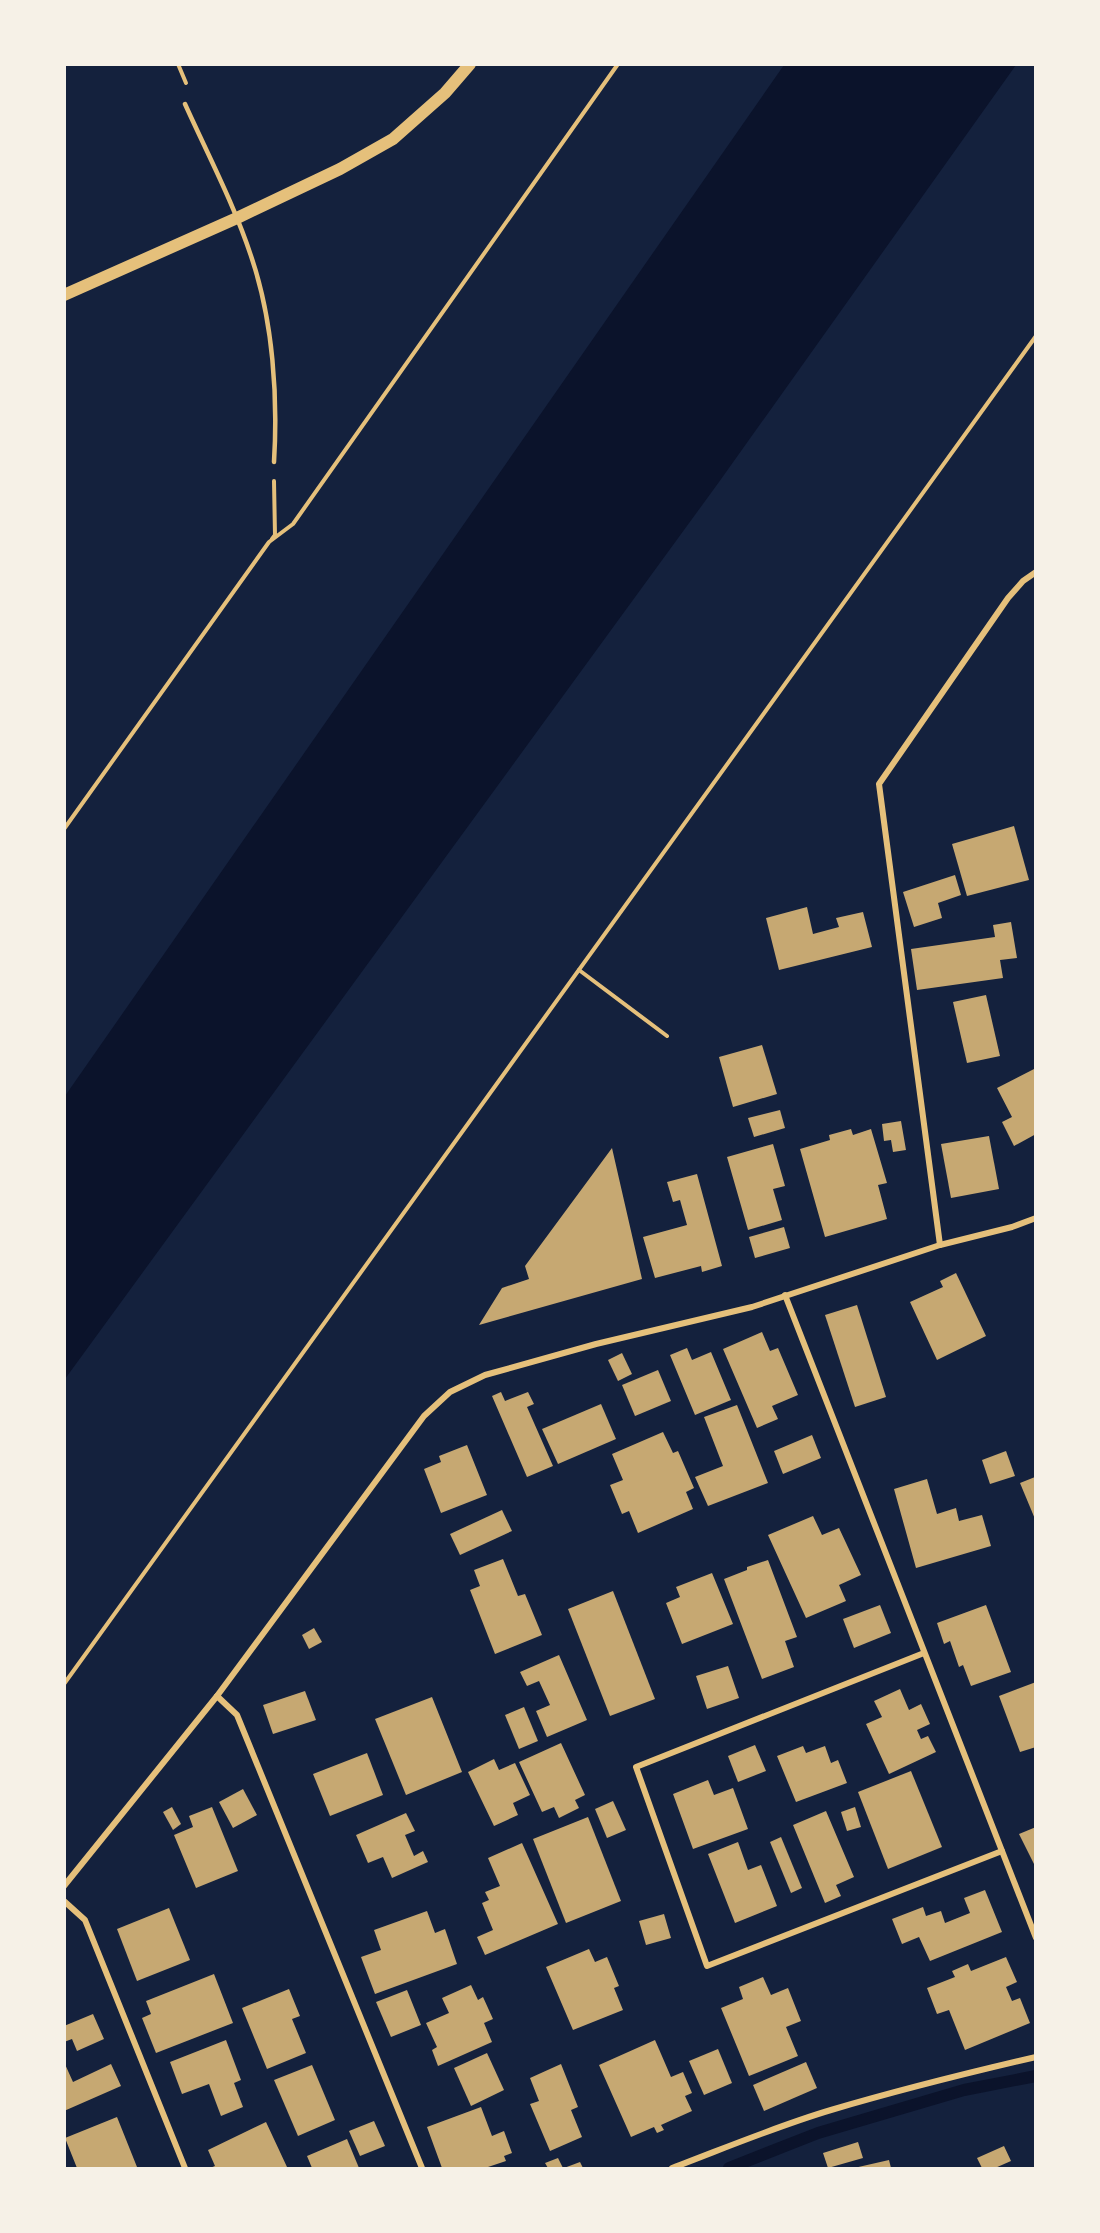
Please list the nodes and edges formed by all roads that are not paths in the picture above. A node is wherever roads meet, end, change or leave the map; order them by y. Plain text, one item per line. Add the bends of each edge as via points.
1 (470, 64) edge
2 (184, 104) dead end
3 (237, 218) junction
4 (64, 295) edge
5 (274, 462) road end
6 (1035, 572) edge
7 (1035, 1218) edge
8 (940, 1245) junction
9 (785, 1296) junction
10 (924, 1653) junction
11 (217, 1696) junction
12 (1002, 1851) junction
13 (64, 1886) edge
14 (64, 1901) edge
15 (1035, 1938) edge
16 (1035, 2057) edge
17 (185, 2169) edge
18 (422, 2169) edge
19 (672, 2169) edge

1 - 3 main road via 445,93 393,139
2 - 3 lane
3 - 4 main road
3 - 5 lane via 253,260 267,317 277,420
6 - 8 street via 1008,598 879,784
7 - 8 street
8 - 9 street
9 - 10 street
9 - 11 street via 485,1375 450,1392 424,1416
10 - 12 street
10 - 12 street via 636,1767 707,1966
11 - 13 street
11 - 18 street via 237,1715
12 - 15 street
14 - 17 street via 85,1920
16 - 19 street via 831,2110

